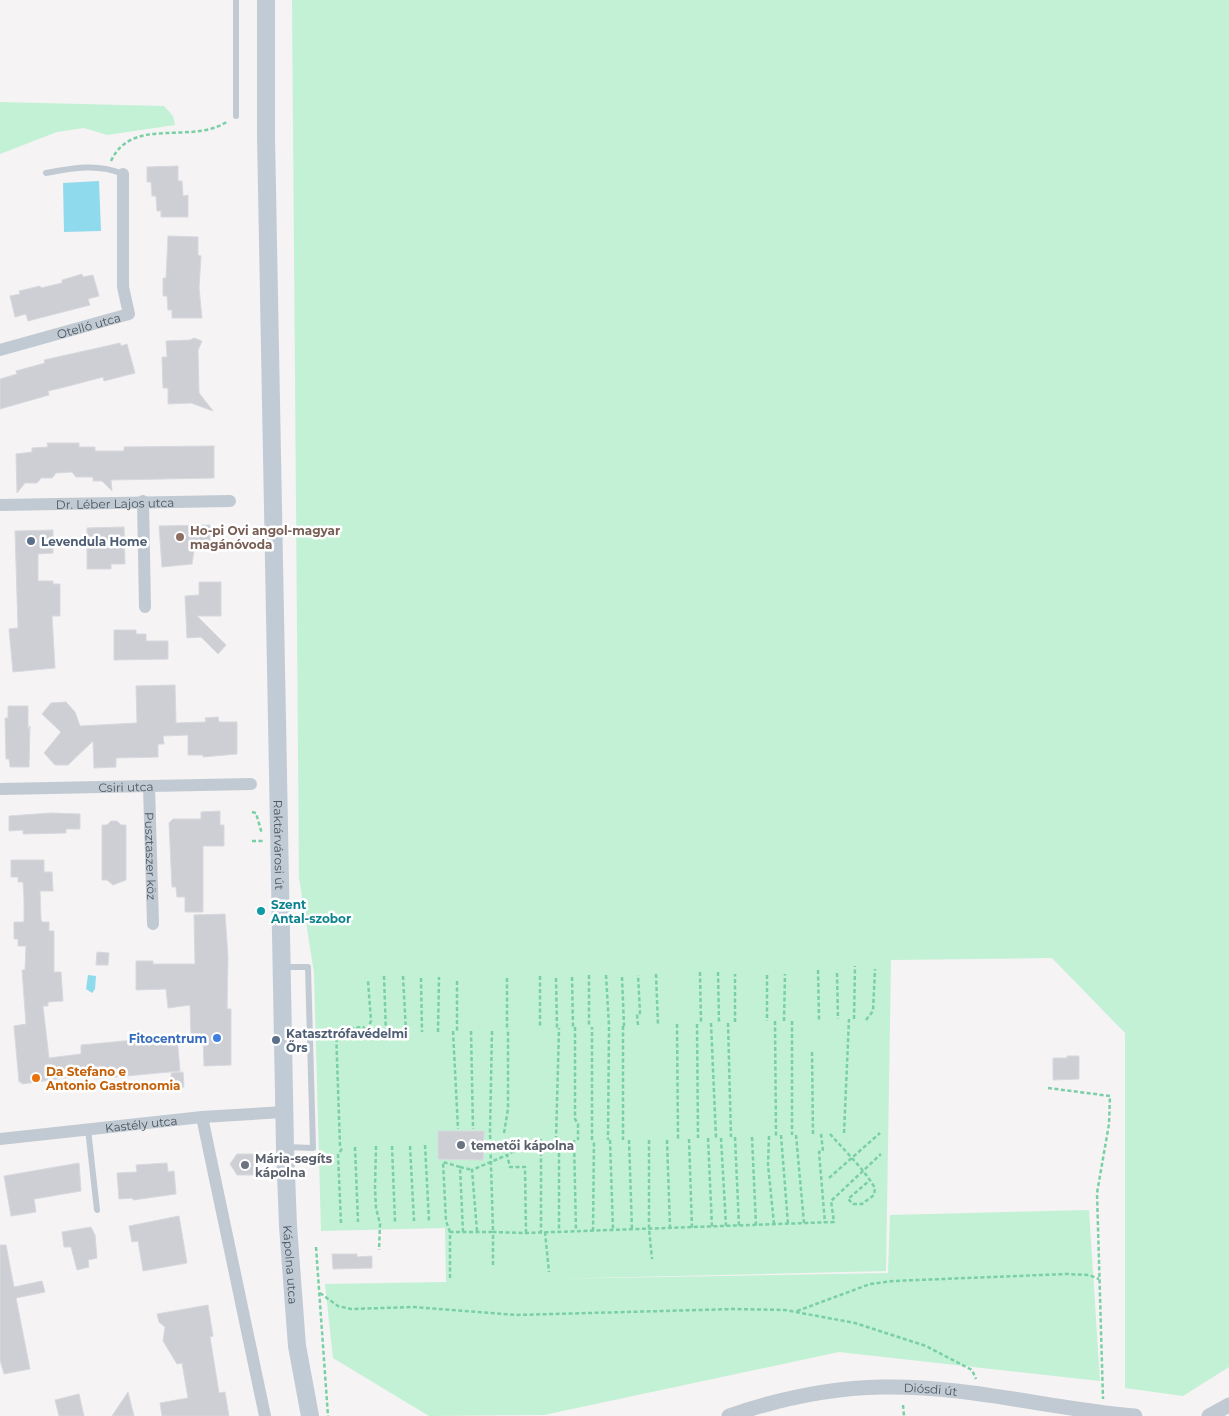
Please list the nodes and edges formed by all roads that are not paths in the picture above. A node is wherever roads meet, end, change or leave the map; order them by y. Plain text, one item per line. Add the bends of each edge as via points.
1 (236, 0) edge
2 (266, 0) edge
3 (236, 116) road end
4 (46, 173) dead end
5 (122, 174) joint
6 (0, 350) edge
7 (143, 501) junction
8 (230, 501) dead end
9 (0, 505) edge
10 (145, 607) dead end
11 (251, 784) dead end
12 (149, 787) junction
13 (0, 789) edge
14 (153, 924) dead end
15 (281, 967) junction
16 (284, 1112) junction
17 (202, 1117) junction
18 (88, 1129) junction
19 (0, 1139) edge
20 (285, 1147) junction
21 (98, 1210) dead end
22 (1229, 1405) edge
23 (265, 1416) edge
24 (310, 1416) edge
25 (729, 1416) edge
26 (1135, 1416) edge
27 (1209, 1416) edge

1 - 3 lane
2 - 15 main road, Raktárvárosi út
4 - 5 lane via 69,168 108,168
5 - 6 street, Otelló utca via 123,287 128,314
7 - 8 street, Dr. Léber Lajos utca
7 - 9 street, Dr. Léber Lajos utca
7 - 10 street
11 - 12 street, Csiri utca
12 - 13 street, Csiri utca
12 - 14 street, Pusztaszer köz
15 - 16 main road, Raktárvárosi út
15 - 20 lane via 308,967 313,1148
16 - 17 street, Kastély utca
16 - 20 main road, Kápolna utca
17 - 18 street, Kastély utca
17 - 23 street
18 - 19 street, Kastély utca
18 - 21 lane
20 - 24 main road, Kápolna utca via 295,1318
22 - 27 street
25 - 26 street, Diósdi út via 776,1402 854,1388 913,1388

